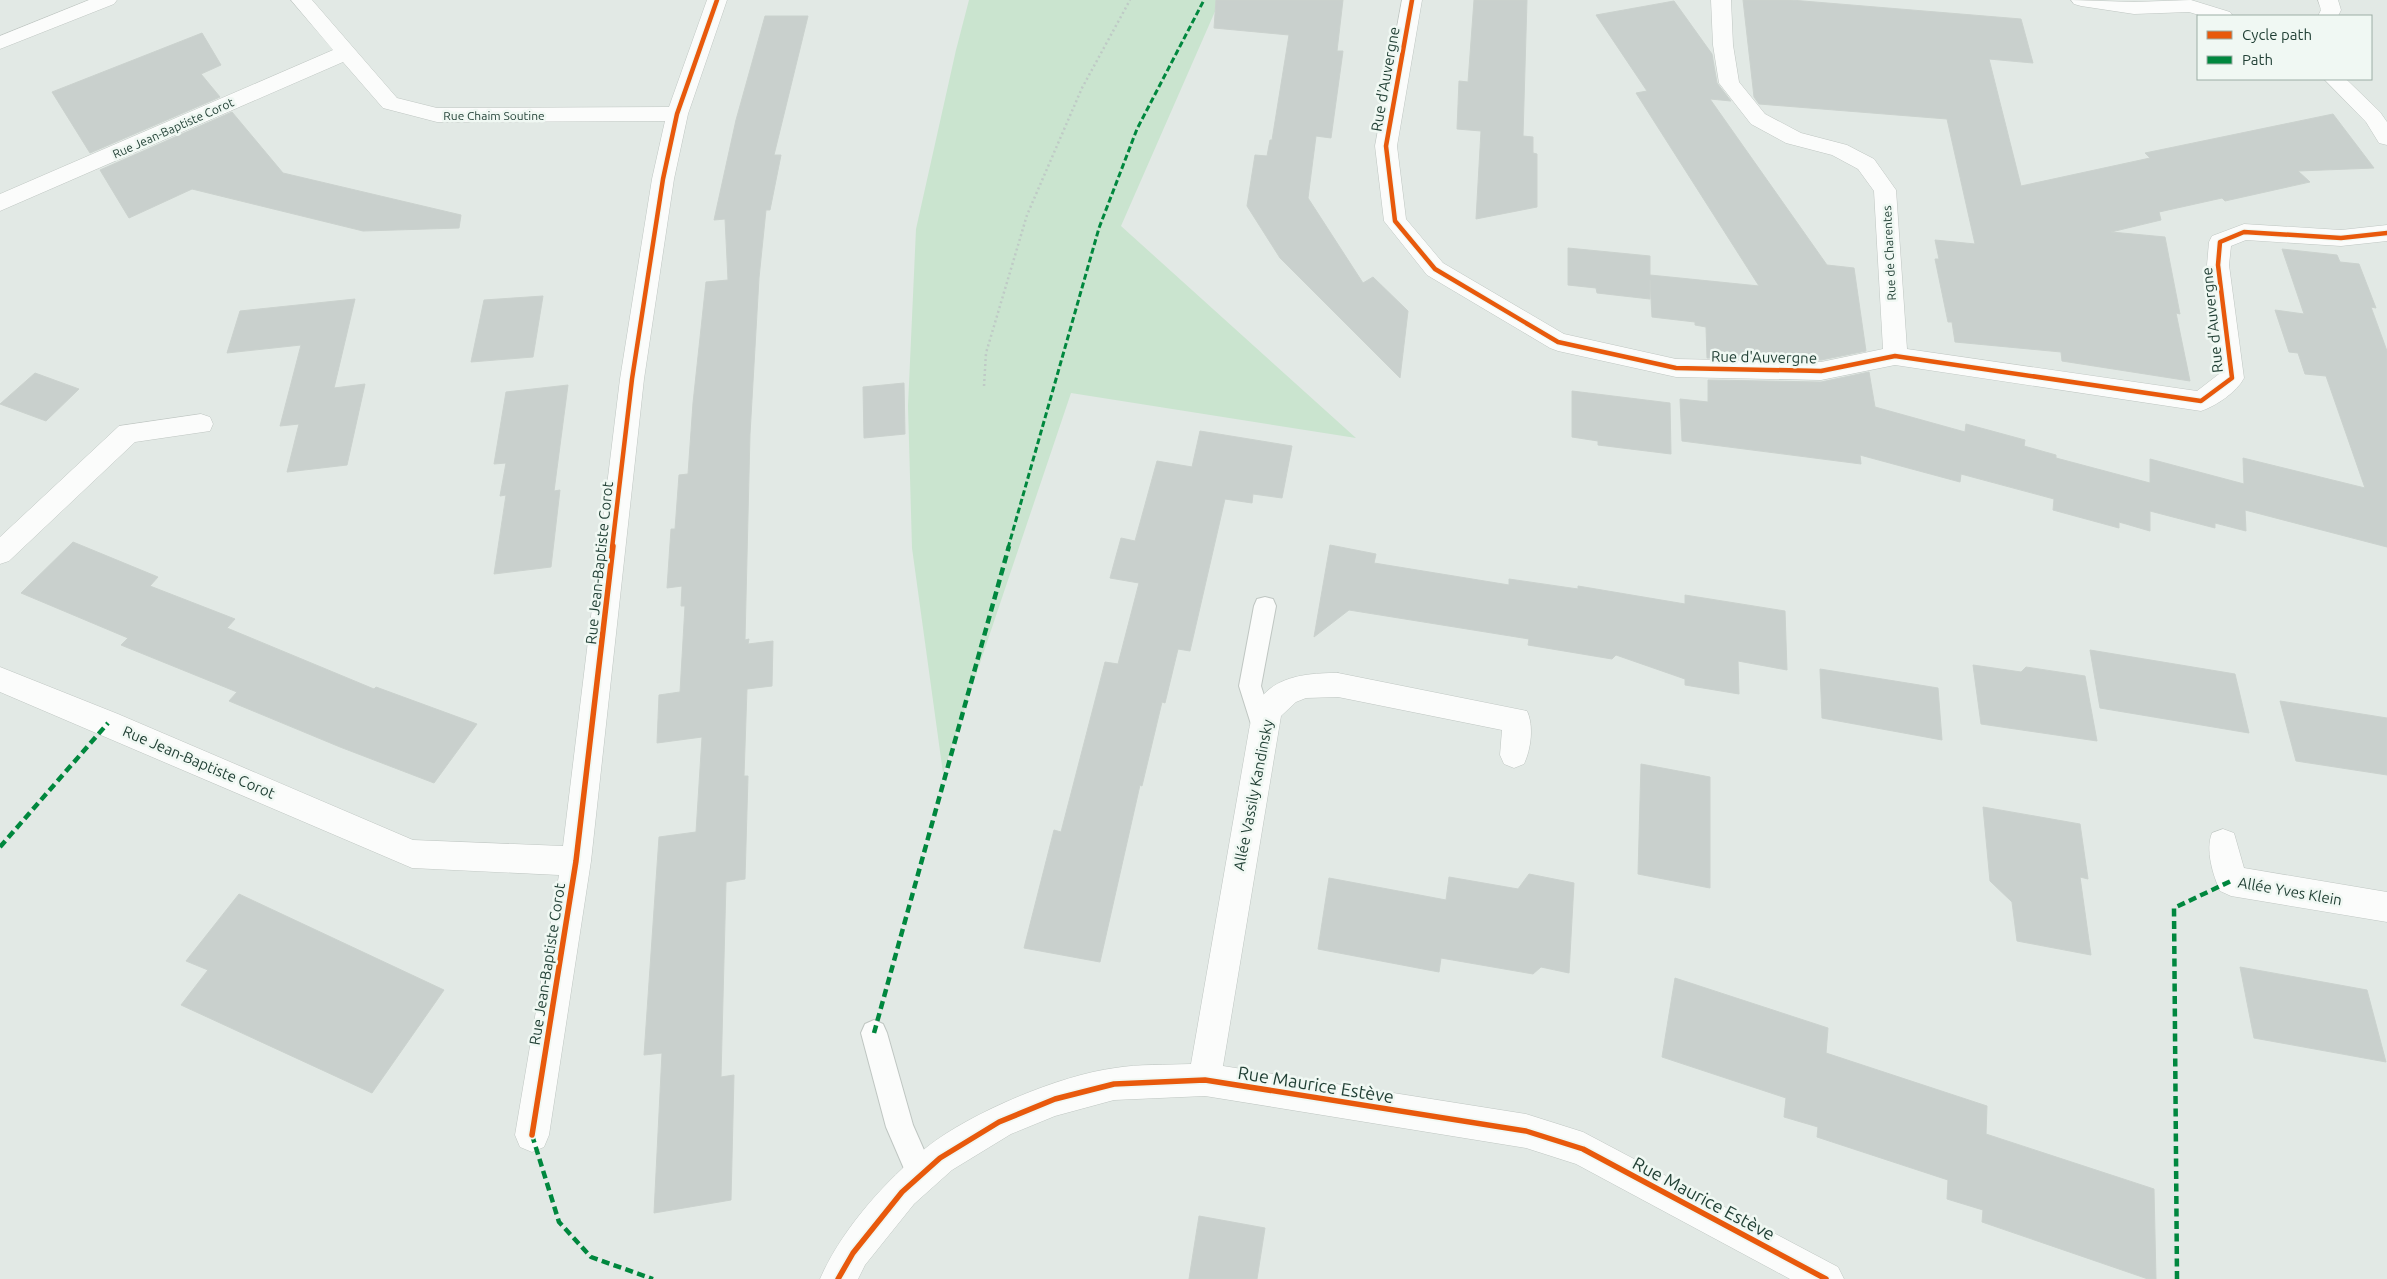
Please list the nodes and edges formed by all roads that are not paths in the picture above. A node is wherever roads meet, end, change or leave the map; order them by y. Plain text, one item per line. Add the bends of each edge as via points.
1 (107, 0) edge
2 (301, 0) edge
3 (718, 0) edge
4 (1412, 0) edge
5 (1721, 0) edge
6 (2081, 0) edge
7 (2328, 0) edge
8 (2189, 3) edge
9 (2220, 15) edge
10 (2328, 15) edge
11 (0, 43) edge
12 (345, 53) junction
13 (2335, 80) edge
14 (676, 114) junction
15 (2387, 138) edge
16 (0, 203) edge
17 (2387, 233) edge
18 (1895, 356) junction
19 (201, 424) dead end
20 (0, 552) edge
21 (1265, 606) dead end
22 (0, 679) edge
23 (1263, 730) junction
24 (1514, 755) dead end
25 (2224, 843) dead end
26 (576, 861) junction
27 (2387, 908) edge
28 (874, 1032) dead end
29 (1205, 1080) junction
30 (532, 1136) dead end
31 (921, 1175) junction
32 (838, 1279) edge
33 (1826, 1279) edge

1 - 11 street
2 - 12 street, Rue Chaim Soutine
3 - 14 street, Rue Jean-Baptiste Corot
4 - 18 street, Rue d'Auvergne via 1386,146 1395,221 1435,269 1558,342 1676,368 1821,371
5 - 18 street, Rue de Charentes via 1729,83 1758,119 1794,138 1839,150 1866,164 1885,190
6 - 8 street via 2134,8
7 - 10 street via 2331,10
8 - 9 street
12 - 14 street, Rue Chaim Soutine via 390,103 437,115
12 - 16 street, Rue Jean-Baptiste Corot
13 - 15 street via 2373,117
14 - 26 street, Rue Jean-Baptiste Corot via 632,378
17 - 18 street, Rue d'Auvergne via 2342,238 2244,232 2220,242 2218,265 2232,378 2201,401
19 - 20 street via 128,432
21 - 23 lane via 1250,686
22 - 26 street, Rue Jean-Baptiste Corot via 412,854
23 - 24 street, Allée Vassily Kandinsky via 1270,709 1286,694 1306,686 1338,684 1517,720
23 - 29 street, Allée Vassily Kandinsky
25 - 27 street, Allée Yves Klein via 2231,881
26 - 30 street, Rue Jean-Baptiste Corot
28 - 31 lane via 900,1127
29 - 31 street, Rue Maurice Estève via 1114,1084 1055,1099 999,1122 940,1158
29 - 33 street, Rue Maurice Estève via 1526,1131 1583,1150
31 - 32 street, Rue Maurice Estève via 902,1192 852,1253

